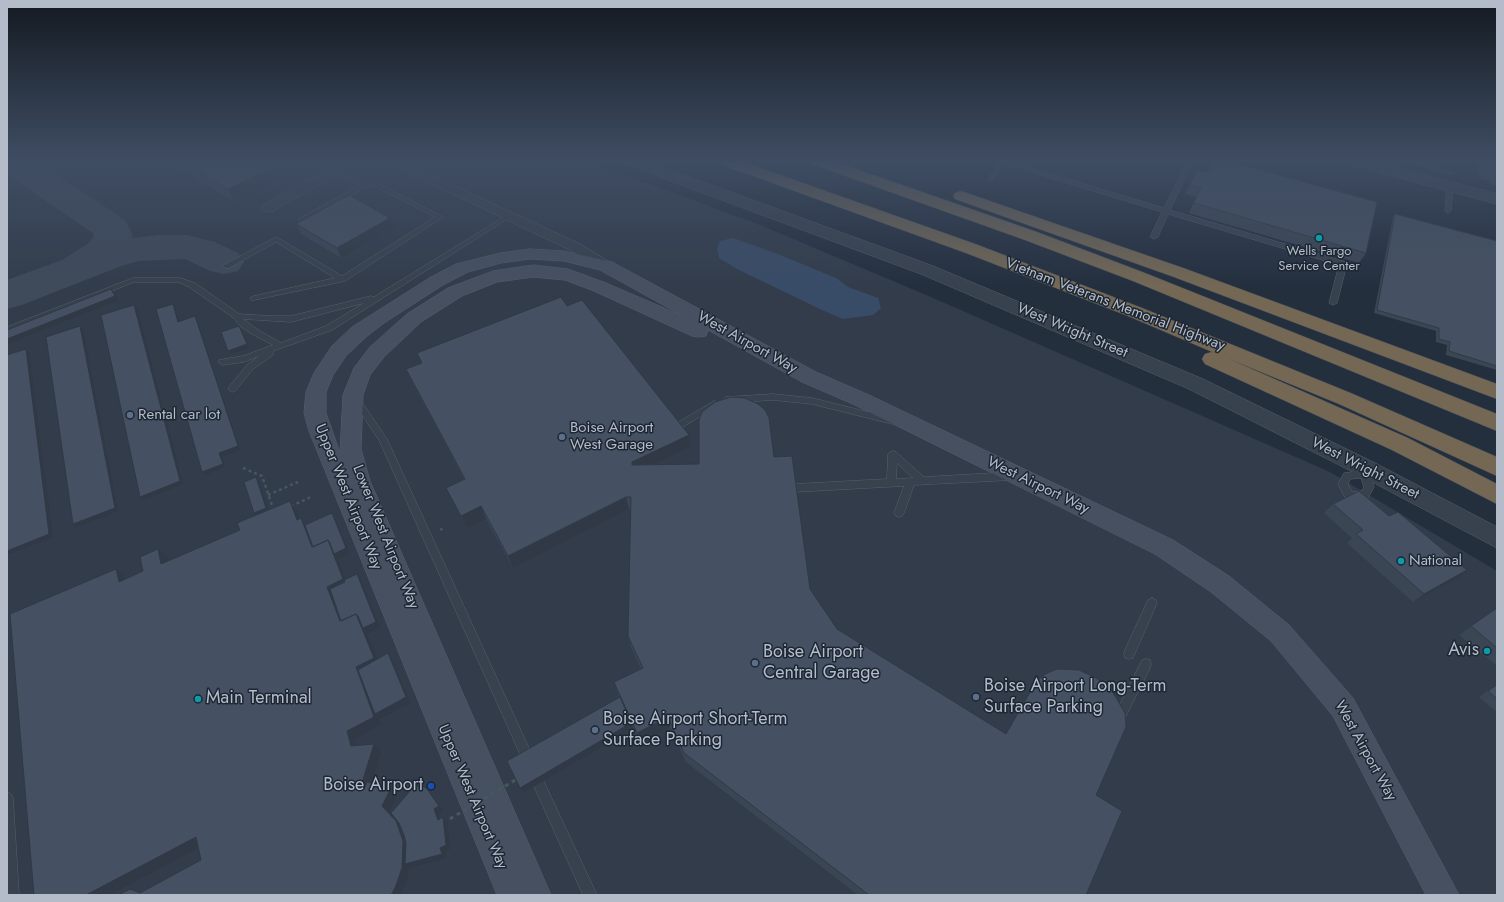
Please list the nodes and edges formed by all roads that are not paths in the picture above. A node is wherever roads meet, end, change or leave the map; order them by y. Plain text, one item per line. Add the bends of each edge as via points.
1 (277, 203) edge
2 (332, 203) edge
3 (413, 203) edge
4 (477, 203) edge
5 (743, 203) edge
6 (832, 203) edge
7 (843, 203) edge
8 (936, 203) edge
9 (983, 203) edge
10 (1138, 203) edge
11 (1171, 203) edge
12 (1449, 203) edge
13 (268, 208) dead end
14 (1448, 211) dead end
15 (1167, 212) junction
16 (507, 217) junction
17 (301, 220) edge
18 (1154, 237) dead end
19 (226, 266) dead end
20 (606, 266) junction
21 (342, 279) junction
22 (385, 293) junction
23 (254, 298) dead end
24 (1333, 304) dead end
25 (237, 316) junction
26 (7, 330) edge
27 (281, 346) junction
28 (222, 362) dead end
29 (809, 377) junction
30 (232, 389) dead end
31 (1497, 392) edge
32 (353, 395) junction
33 (1497, 423) edge
34 (674, 428) edge
35 (924, 430) junction
36 (1497, 467) edge
37 (1018, 476) junction
38 (922, 481) junction
39 (891, 482) junction
40 (910, 482) junction
41 (794, 488) edge
42 (1497, 495) edge
43 (900, 513) dead end
44 (1497, 538) edge
45 (1152, 603) dead end
46 (1128, 654) dead end
47 (1146, 664) dead end
48 (1116, 723) edge
49 (7, 798) edge
50 (12, 895) edge
51 (513, 895) edge
52 (535, 895) edge
53 (590, 895) edge
54 (1443, 895) edge

1 - 13 street
2 - 17 lane
3 - 21 lane via 440,217
4 - 16 street, West Airport Way
5 - 44 street, West Wright Street via 927,270 1196,384
6 - 42 highway via 1175,343 1292,394 1378,434
7 - 36 highway, Vietnam Veterans Memorial Highway via 972,249 1135,312 1339,396
8 - 33 highway via 1139,277
9 - 31 highway
10 - 15 lane
11 - 15 lane
12 - 14 lane
15 - 18 lane
15 - 24 lane via 1343,264
16 - 20 street, West Airport Way via 575,247
16 - 22 lane
19 - 21 lane via 276,239
20 - 29 main road, West Airport Way
20 - 51 main road, Upper West Airport Way via 564,256 530,254 500,258 462,268 437,281 359,332 340,351 324,373 316,392 315,413 320,431
21 - 23 lane
22 - 25 lane via 291,319
22 - 27 lane via 329,328
25 - 26 lane via 192,285 180,280 133,280
25 - 27 lane via 243,324
27 - 28 lane via 244,359
27 - 30 lane via 250,367
29 - 32 main road, Lower West Airport Way via 600,287 568,275 533,271 493,277 455,292 414,318 361,373
29 - 35 main road, West Airport Way
32 - 52 main road, Lower West Airport Way via 350,449 359,481
32 - 53 lane via 383,439
34 - 35 lane via 722,400 773,397 827,404
35 - 37 main road, West Airport Way
37 - 38 lane
37 - 54 main road, West Airport Way via 1164,547 1220,584 1280,633 1343,707
38 - 39 lane via 893,454
38 - 40 lane
39 - 40 lane
39 - 41 lane
40 - 43 lane
45 - 46 lane
47 - 48 lane
49 - 50 lane

